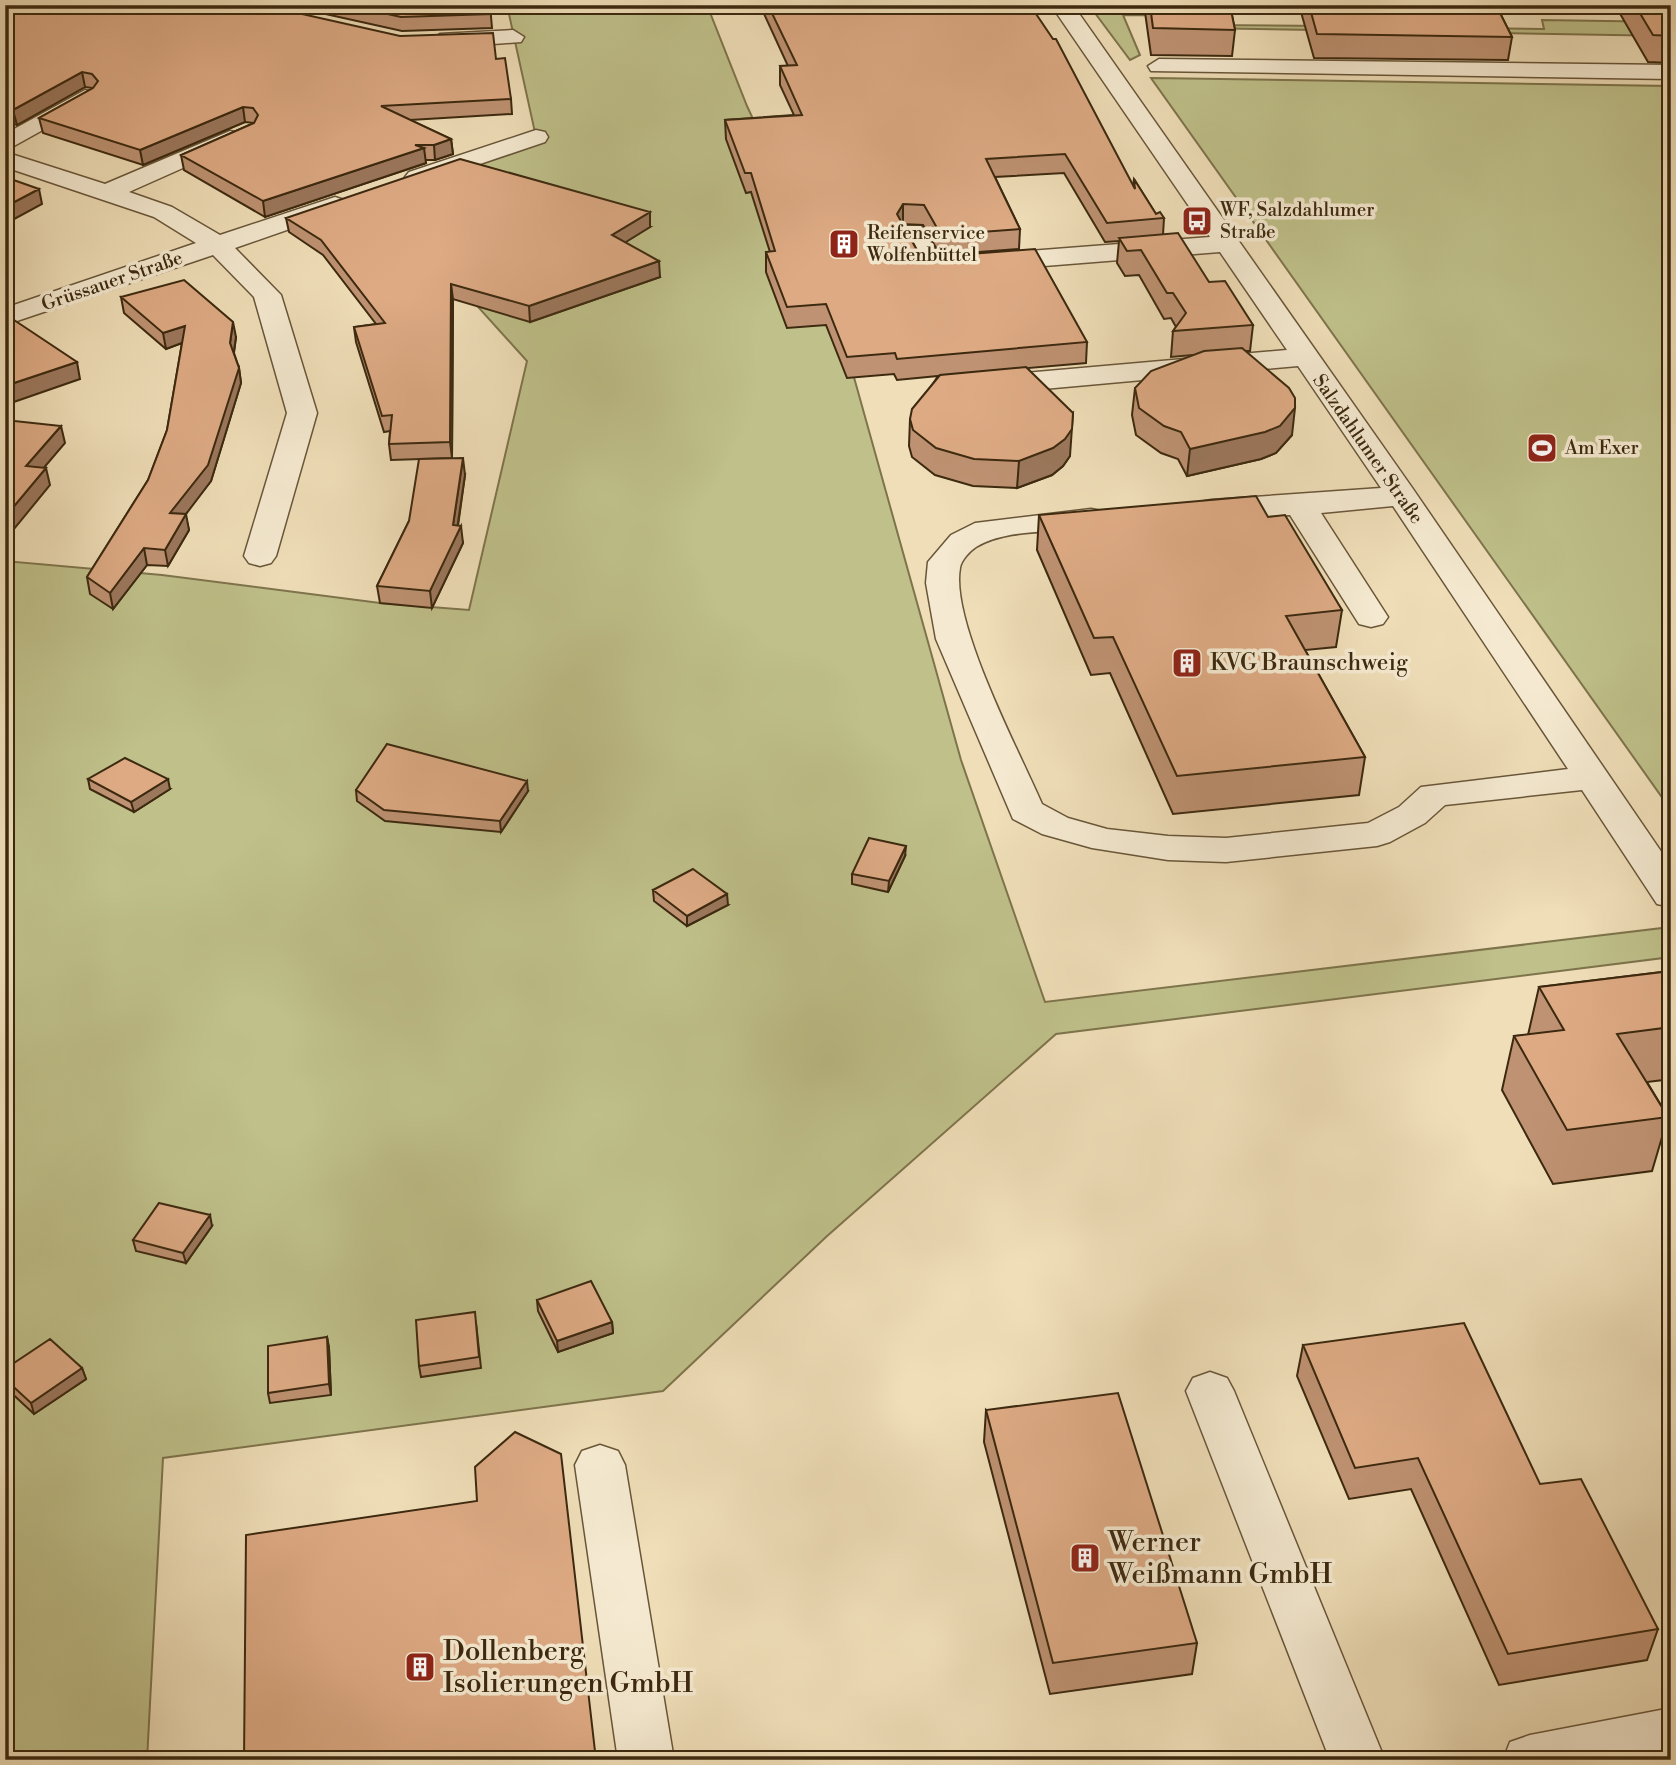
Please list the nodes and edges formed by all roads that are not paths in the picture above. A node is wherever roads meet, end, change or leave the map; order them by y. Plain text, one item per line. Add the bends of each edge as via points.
1 (1062, 5) edge
2 (513, 37) dead end
3 (414, 41) edge
4 (1158, 66) edge
5 (1671, 72) edge
6 (86, 96) edge
7 (246, 131) edge
8 (536, 137) dead end
9 (5, 144) edge
10 (5, 159) edge
11 (401, 183) edge
12 (107, 193) junction
13 (361, 196) edge
14 (912, 232) edge
15 (1227, 244) junction
16 (218, 245) junction
17 (5, 317) edge
18 (1304, 357) junction
19 (959, 387) edge
20 (1402, 496) junction
21 (1300, 505) junction
22 (1183, 510) edge
23 (1128, 514) edge
24 (260, 556) dead end
25 (1371, 617) dead end
26 (1590, 778) junction
27 (1671, 895) edge
28 (1210, 1391) dead end
29 (600, 1465) dead end
30 (1671, 1732) edge
31 (646, 1760) edge
32 (1358, 1760) edge
33 (1530, 1760) edge

1 - 15 street, Salzdahlumer Straße
2 - 3 street
4 - 5 street
6 - 9 street
7 - 12 street
8 - 11 street
10 - 12 street, Grüssauer Straße
12 - 16 street, Grüssauer Straße via 163,212
13 - 16 street, Grüssauer Straße
14 - 15 street via 930,267
15 - 18 street, Salzdahlumer Straße
16 - 17 street, Grüssauer Straße
16 - 24 street, Grüssauer Straße via 267,295 302,413
18 - 19 street
18 - 20 street, Salzdahlumer Straße
20 - 21 street
20 - 26 street, Salzdahlumer Straße
21 - 22 street
21 - 25 street
23 - 26 street via 986,530 962,542 944,562 942,583 953,639 1026,811 1055,826 1105,840 1226,850 1377,834 1412,815 1434,794
26 - 27 street, Salzdahlumer Straße
28 - 32 street
29 - 31 street
30 - 33 street

